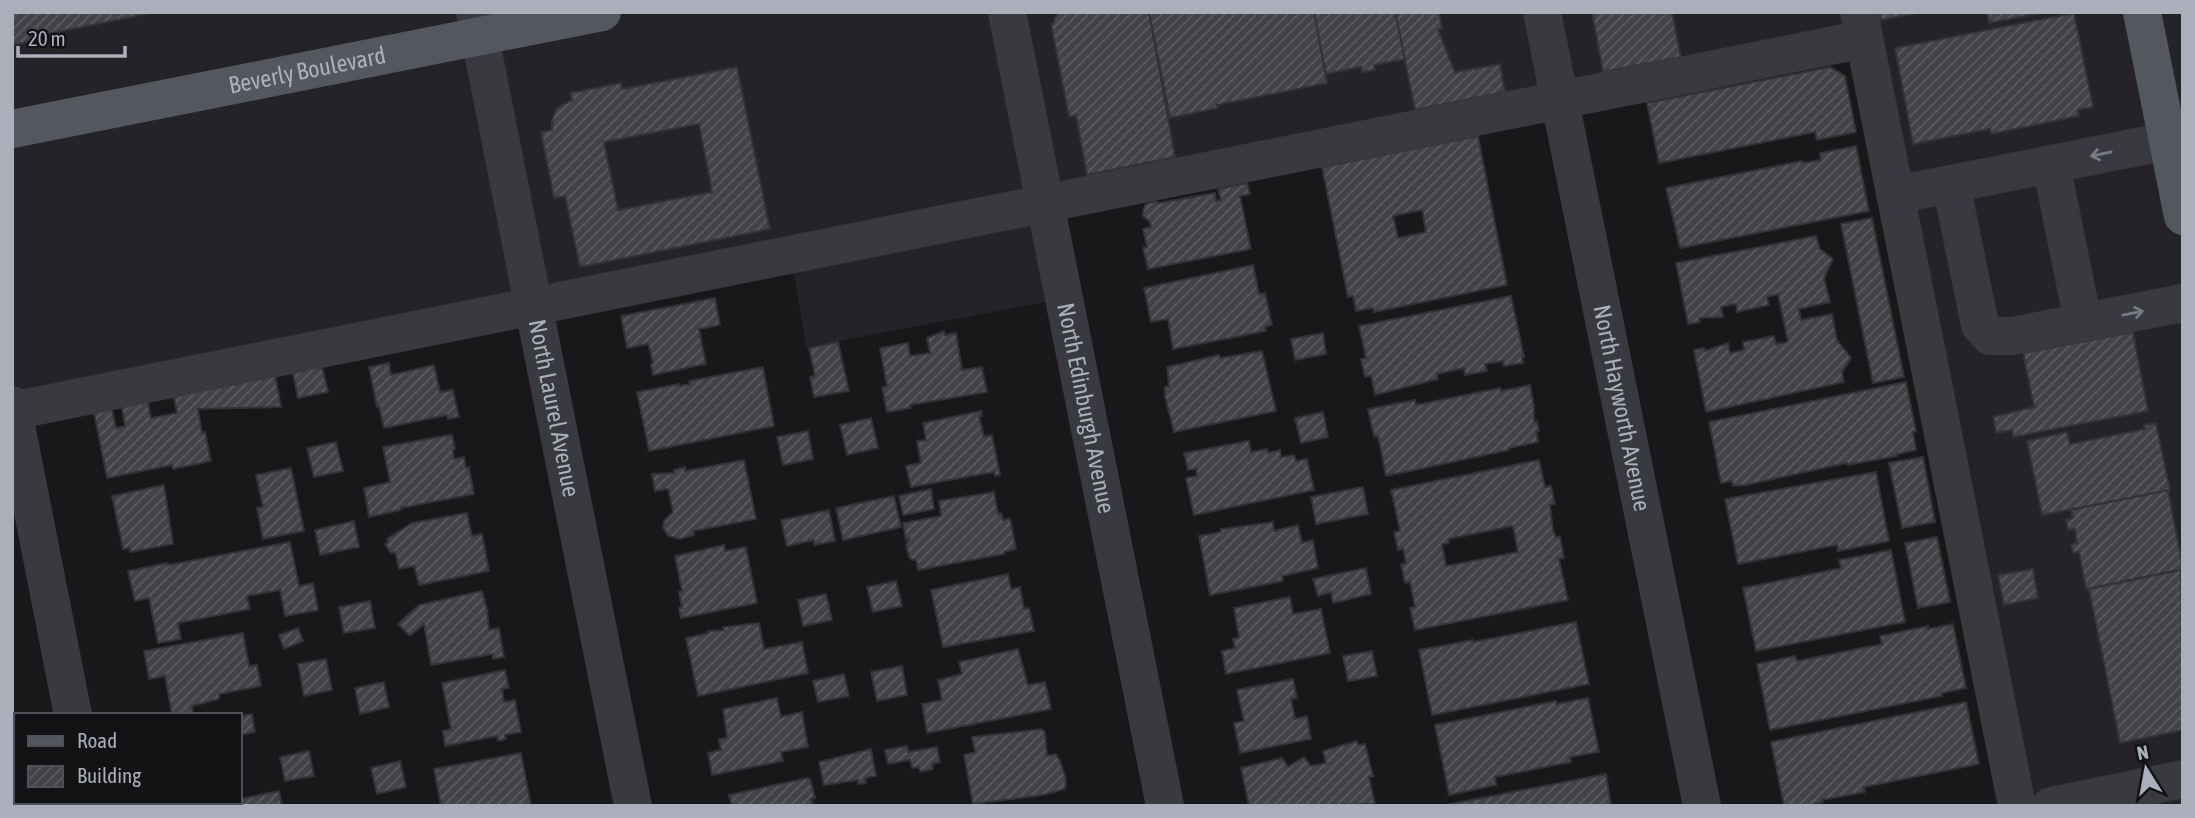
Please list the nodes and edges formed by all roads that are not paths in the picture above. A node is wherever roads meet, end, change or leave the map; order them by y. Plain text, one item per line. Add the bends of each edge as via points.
1 (602, 12) edge
2 (1007, 12) edge
3 (1542, 12) edge
4 (2142, 12) edge
5 (478, 25) edge
6 (1861, 26) edge
7 (1559, 101) junction
8 (12, 129) edge
9 (2168, 141) junction
10 (2051, 164) junction
11 (1951, 184) junction
12 (1895, 195) junction
13 (1044, 204) junction
14 (2183, 216) edge
15 (2183, 303) edge
16 (534, 306) junction
17 (2083, 322) junction
18 (13, 409) edge
19 (73, 713) edge
20 (2183, 779) edge
21 (633, 806) edge
22 (1165, 806) edge
23 (1702, 806) edge
24 (2017, 806) edge
25 (2051, 806) edge

1 - 5 main road, Beverly Boulevard
2 - 13 street, North Edinburgh Avenue
3 - 7 street, North Hayworth Avenue
4 - 9 main road
5 - 8 main road, Beverly Boulevard
5 - 16 street, North Laurel Avenue
6 - 7 street
6 - 12 street
7 - 13 street
7 - 23 street, North Hayworth Avenue
9 -> 10 street
9 - 14 main road
10 - 11 street
10 - 17 street
11 - 12 street
11 - 17 street via 1980,325 1990,336
12 - 24 street
13 - 16 street
13 - 22 street, North Edinburgh Avenue
17 -> 15 street
16 - 18 street
16 - 21 street, North Laurel Avenue
18 - 19 street
20 - 25 street

